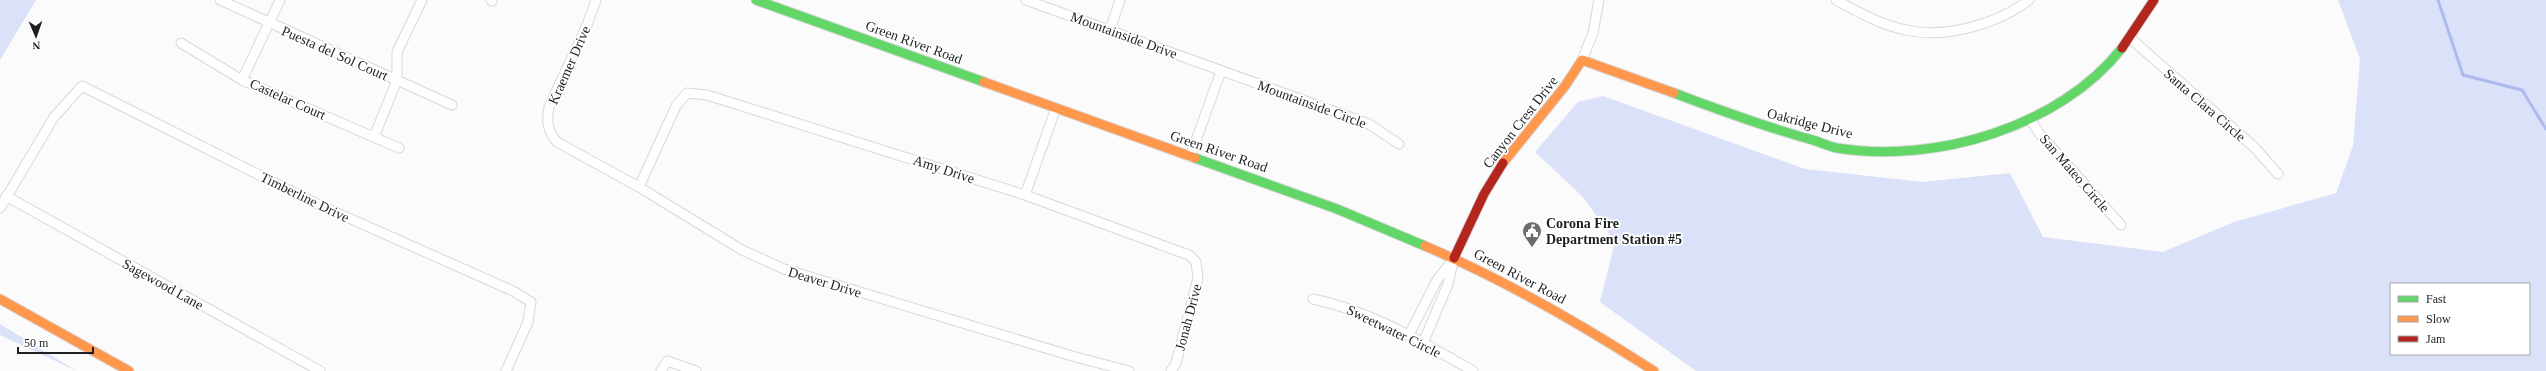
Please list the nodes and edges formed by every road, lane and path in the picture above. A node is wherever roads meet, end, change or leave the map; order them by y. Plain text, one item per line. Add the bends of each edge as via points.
1 (220, 0) edge
2 (280, 0) edge
3 (422, 0) edge
4 (596, 0) edge
5 (756, 0) edge
6 (1026, 0) edge
7 (1120, 0) edge
8 (1599, 0) edge
9 (1836, 0) edge
10 (2028, 0) edge
11 (2154, 0) edge
12 (268, 23) junction
13 (1110, 30) junction
14 (2130, 38) junction
15 (181, 43) dead end
16 (1582, 60) junction
17 (1221, 70) junction
18 (242, 80) junction
19 (397, 80) junction
20 (452, 105) dead end
21 (1056, 108) junction
22 (2030, 119) junction
23 (548, 132) joint
24 (374, 137) junction
25 (1399, 144) dead end
26 (399, 148) dead end
27 (1190, 157) junction
28 (2278, 174) dead end
29 (639, 187) junction
30 (1025, 195) junction
31 (6, 196) junction
32 (0, 208) edge
33 (2121, 225) dead end
34 (1454, 258) junction
35 (1196, 262) joint
36 (0, 299) edge
37 (1313, 299) dead end
38 (1409, 335) junction
39 (1423, 343) junction
40 (129, 371) edge
41 (320, 371) edge
42 (506, 371) edge
43 (661, 371) edge
44 (696, 371) edge
45 (1129, 371) edge
46 (1171, 371) edge
47 (1473, 371) edge
48 (1654, 371) edge

1 - 12 street, Puesta del Sol Court
2 - 12 street
3 - 19 street via 397,52
4 - 23 street, Kraemer Drive via 549,108
5 - 21 street, Green River Road
6 - 13 street, Mountainside Drive
7 - 13 street
8 - 16 street, Canyon Crest Drive via 1593,33
9 - 10 street via 1870,18 1907,30 1947,32 1983,24
11 - 14 street, Oakridge Drive
12 - 18 street
12 - 19 street, Puesta del Sol Court
13 - 17 street, Mountainside Drive
14 - 22 street, Oakridge Drive via 2096,76
14 - 28 street, Santa Clara Circle via 2254,147
15 - 18 street, Castelar Court
16 - 22 street, Oakridge Drive via 1770,129 1837,148 1881,152 1920,150 1967,143
16 - 34 street, Canyon Crest Drive via 1546,112 1506,159 1483,198
17 - 25 street, Mountainside Circle via 1369,124
17 - 27 street
18 - 24 street, Castelar Court
19 - 20 street, Puesta del Sol Court
19 - 24 street
21 - 27 street, Green River Road
21 - 30 street
22 - 33 street, San Mateo Circle via 2039,133
23 - 29 street, Deaver Drive via 557,142
24 - 26 street, Castelar Court
27 - 34 street, Green River Road via 1337,209
29 - 30 street, Amy Drive via 676,106 687,93 730,102
29 - 45 street, Deaver Drive via 742,250 784,269
30 - 35 street, Amy Drive via 1189,255
31 - 32 street
31 - 41 street, Sagewood Lane
31 - 42 street, Timberline Drive via 54,117 82,86 315,203 513,291 531,302 528,322
34 - 38 street, Canyon Crest Drive via 1437,280
34 - 39 street, Canyon Crest Drive via 1448,284
34 - 48 street, Green River Road via 1569,318
35 - 46 street, Jonah Drive via 1198,278 1176,363
36 - 40 street
37 - 38 street, Sweetwater Circle via 1345,306
38 - 39 street, Sweetwater Circle
39 - 47 street, Sweetwater Circle
43 - 44 street via 666,361

